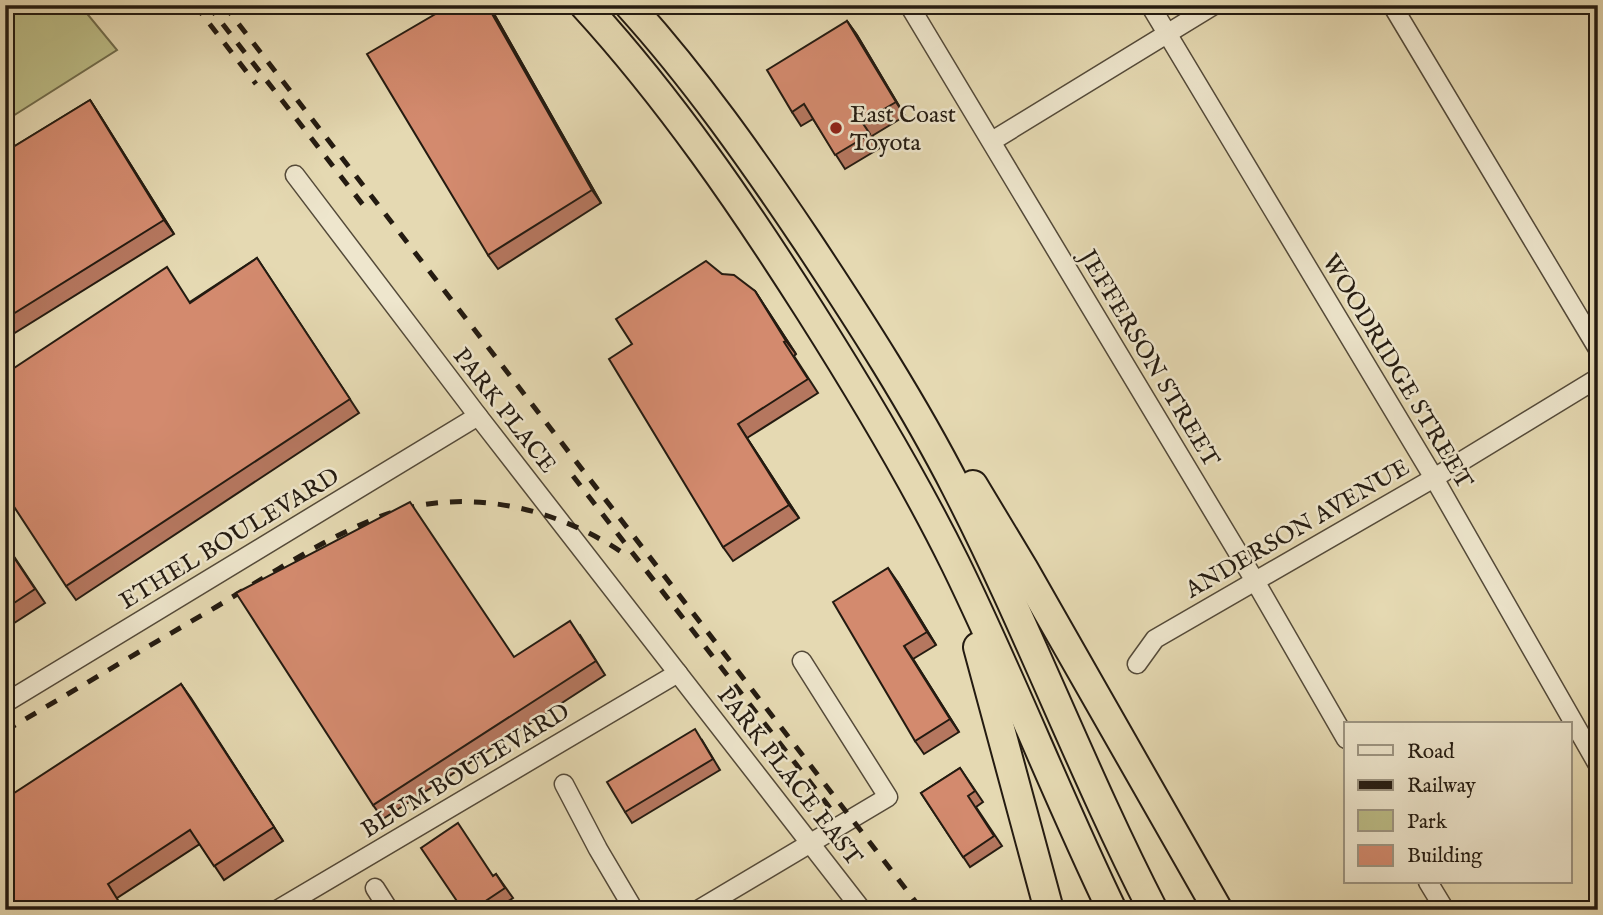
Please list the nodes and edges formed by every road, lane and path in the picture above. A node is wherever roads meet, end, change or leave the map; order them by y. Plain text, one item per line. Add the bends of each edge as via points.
1 (584, 5) edge
2 (629, 5) edge
3 (909, 5) edge
4 (1150, 5) edge
5 (1214, 5) edge
6 (1392, 5) edge
7 (1167, 34) junction
8 (992, 141) junction
9 (295, 175) dead end
10 (853, 310) junction
11 (1598, 349) edge
12 (1598, 378) edge
13 (478, 416) junction
14 (1434, 478) junction
15 (955, 563) junction
16 (1255, 581) junction
17 (802, 661) dead end
18 (1137, 664) dead end
19 (678, 673) junction
20 (5, 703) edge
21 (1344, 735) edge
22 (1598, 765) edge
23 (564, 784) dead end
24 (811, 844) junction
25 (1430, 884) edge
26 (375, 888) dead end
27 (277, 910) edge
28 (389, 910) edge
29 (634, 910) edge
30 (698, 910) edge
31 (862, 910) edge
32 (1049, 910) edge
33 (1112, 910) edge
34 (1153, 910) edge
35 (1218, 910) edge
36 (1445, 910) edge

1 - 15 highway via 660,95 775,257 883,429
2 - 10 highway via 751,158
3 - 8 street, JEFFERSON STREET
4 - 7 street, WOODRIDGE STREET
5 - 7 street
6 - 11 street
7 - 8 street
7 - 14 street, WOODRIDGE STREET
8 - 16 street, JEFFERSON STREET
9 - 13 street, PARK PLACE
10 - 34 highway via 957,488
10 - 35 highway via 964,470
12 - 14 street, ANDERSON AVENUE
13 - 19 street, PARK PLACE
13 - 20 street, ETHEL BOULEVARD
14 - 16 street, ANDERSON AVENUE
14 - 22 street, WOODRIDGE STREET
15 - 32 highway
15 - 33 highway
16 - 18 street, ANDERSON AVENUE via 1155,639
16 - 21 street, JEFFERSON STREET
17 - 24 street via 888,797
19 - 24 street, PARK PLACE EAST
19 - 27 street, BLUM BOULEVARD
23 - 29 street
24 - 30 street
24 - 31 street, PARK PLACE EAST
25 - 36 street
26 - 28 street

